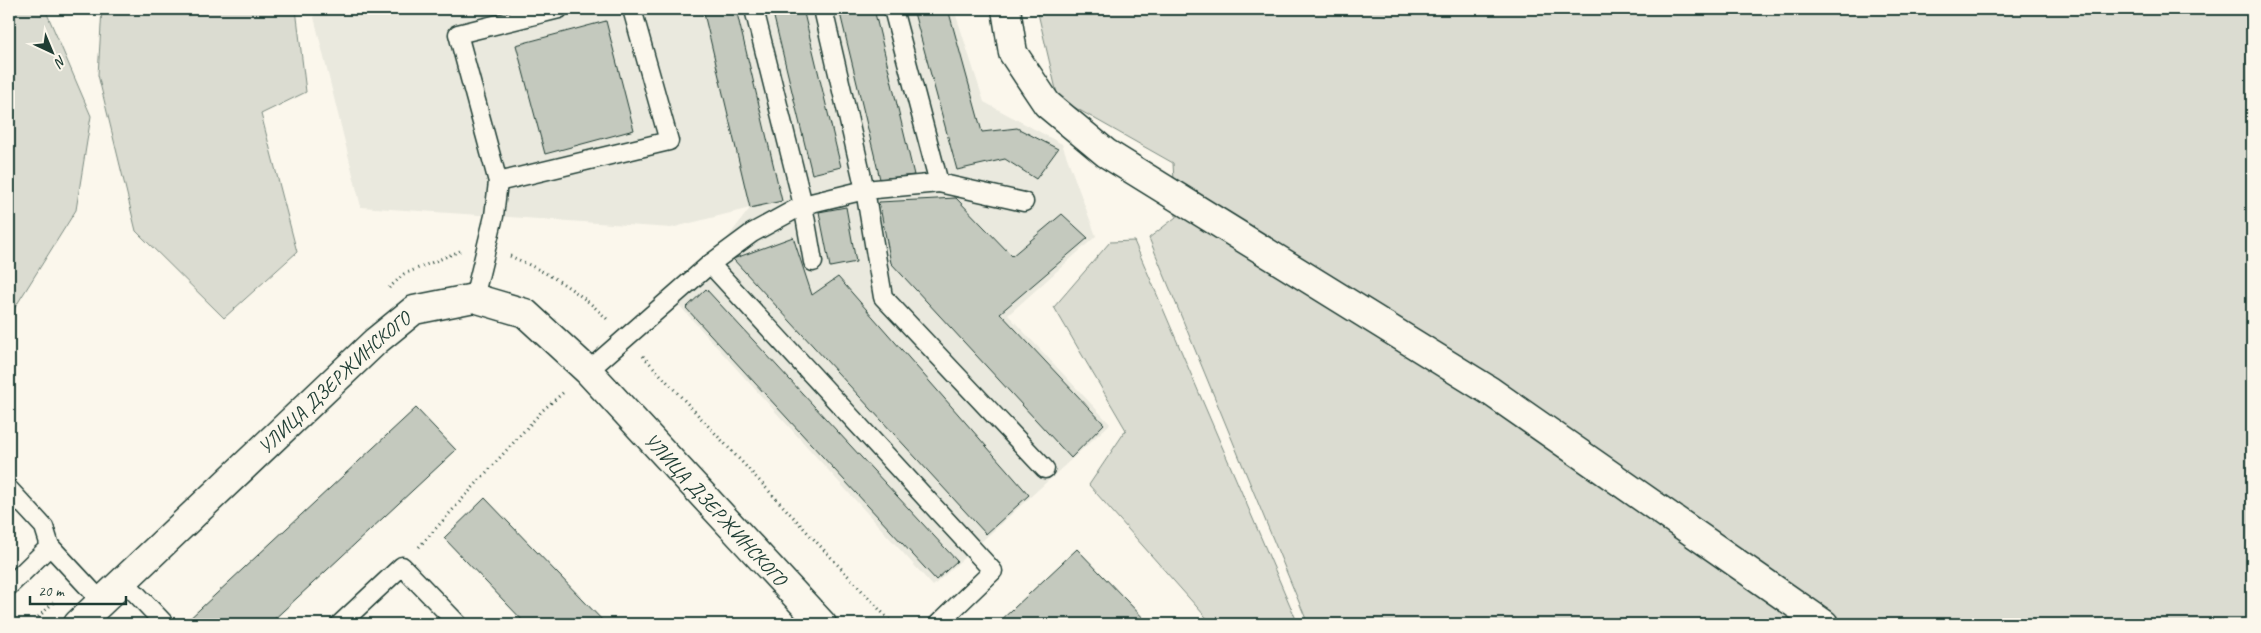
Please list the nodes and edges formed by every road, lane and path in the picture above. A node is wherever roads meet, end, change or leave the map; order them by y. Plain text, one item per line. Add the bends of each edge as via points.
1 (559, 9) edge
2 (632, 9) edge
3 (754, 9) edge
4 (823, 9) edge
5 (893, 9) edge
6 (1006, 9) edge
7 (498, 182) junction
8 (939, 183) junction
9 (866, 190) junction
10 (1024, 202) dead end
11 (803, 205) junction
12 (813, 262) dead end
13 (710, 264) junction
14 (474, 298) junction
15 (626, 338) junction
16 (588, 371) junction
17 (1045, 469) dead end
18 (9, 489) edge
19 (50, 546) junction
20 (402, 566) junction
21 (123, 580) junction
22 (9, 586) edge
23 (102, 602) junction
24 (78, 624) edge
25 (165, 624) edge
26 (340, 624) edge
27 (458, 624) edge
28 (822, 624) edge
29 (893, 624) edge
30 (938, 624) edge
31 (1824, 624) edge

1 - 7 lane via 458,34
2 - 7 lane via 668,141
3 - 11 lane
4 - 9 lane
5 - 8 lane
6 - 31 street via 1013,54 1047,104 1106,152 1490,391
7 - 14 lane via 494,216
8 - 9 lane
8 - 10 lane
9 - 11 lane
9 - 17 lane via 883,297
11 - 12 lane
11 - 13 lane via 752,233
13 - 15 lane
13 - 30 lane via 993,570
14 - 16 street, УЛИЦА ДЗЕРЖИНСКОГО via 525,313
14 - 21 street, УЛИЦА ДЗЕРЖИНСКОГО via 414,310 376,341
15 - 16 lane
15 - 29 path
16 - 20 path via 543,410
16 - 28 street, УЛИЦА ДЗЕРЖИНСКОГО
18 - 19 lane via 44,527
19 - 22 lane
19 - 23 lane
20 - 26 lane
20 - 27 lane
21 - 23 street, УЛИЦА ДЗЕРЖИНСКОГО
21 - 25 lane
23 - 24 street, УЛИЦА ДЗЕРЖИНСКОГО

